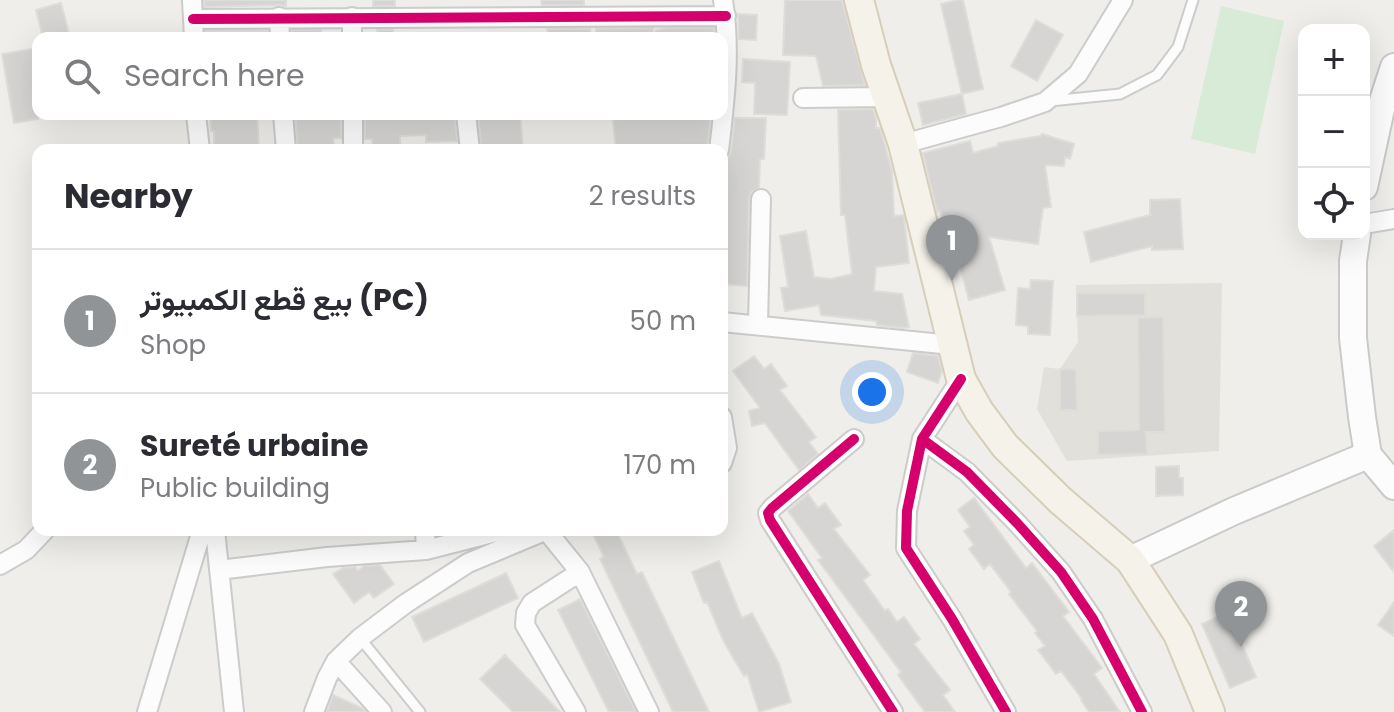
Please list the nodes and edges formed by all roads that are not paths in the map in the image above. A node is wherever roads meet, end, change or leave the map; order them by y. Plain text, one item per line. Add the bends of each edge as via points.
1 (859, 0) edge
2 (1123, 0) edge
3 (1193, 0) edge
4 (724, 8) edge
5 (193, 9) edge
6 (279, 17) junction
7 (352, 17) junction
8 (458, 17) junction
9 (194, 32) edge
10 (280, 32) edge
11 (352, 32) edge
12 (459, 32) edge
13 (725, 32) edge
14 (1394, 67) edge
15 (886, 97) junction
16 (803, 98) dead end
17 (1045, 102) junction
18 (197, 120) edge
19 (284, 120) edge
20 (353, 120) edge
21 (467, 120) edge
22 (723, 120) edge
23 (199, 144) edge
24 (286, 144) edge
25 (353, 144) edge
26 (469, 144) edge
27 (720, 144) edge
28 (903, 144) junction
29 (1368, 168) edge
30 (761, 199) dead end
31 (1394, 219) edge
32 (1370, 223) edge
33 (1356, 240) edge
34 (728, 322) edge
35 (758, 324) junction
36 (952, 345) junction
37 (961, 379) junction
38 (854, 439) dead end
39 (922, 439) junction
40 (1368, 455) junction
41 (1394, 486) edge
42 (39, 536) edge
43 (200, 536) edge
44 (216, 536) edge
45 (425, 536) edge
46 (479, 536) edge
47 (532, 536) edge
48 (551, 536) edge
49 (426, 550) junction
50 (1130, 560) junction
51 (0, 565) edge
52 (219, 570) junction
53 (580, 572) junction
54 (360, 638) junction
55 (336, 661) junction
56 (147, 712) edge
57 (234, 712) edge
58 (314, 712) edge
59 (382, 712) edge
60 (420, 712) edge
61 (576, 712) edge
62 (649, 712) edge
63 (893, 712) edge
64 (1006, 712) edge
65 (1142, 712) edge
66 (1210, 712) edge

1 - 15 main road
2 - 17 street via 1078,74
3 - 17 lane via 1178,47 1157,75 1120,94
4 - 8 street
4 - 13 street
5 - 6 street
5 - 9 street
6 - 7 street
6 - 10 street
7 - 8 street
7 - 11 street
8 - 12 street
14 - 29 main road
15 - 16 street
15 - 28 main road
17 - 28 street
18 - 23 street
19 - 24 street
20 - 25 street
21 - 26 street
22 - 27 street
28 - 36 main road
30 - 35 street
31 - 32 street
33 - 40 main road via 1353,338
34 - 35 street
35 - 36 street
36 - 37 main road
37 - 39 street
37 - 50 main road via 1005,446
38 - 63 street via 768,513
39 - 64 street via 907,511 906,548
39 - 65 street via 967,472 1061,572 1093,619
40 - 41 main road
40 - 50 main road
42 - 51 street
43 - 56 street
44 - 52 street
45 - 49 street
46 - 49 street
47 - 54 street via 468,563
48 - 53 street
49 - 52 street
50 - 66 main road via 1178,634
52 - 57 street
53 - 61 street via 532,603 525,625
53 - 62 street
54 - 55 street
54 - 60 lane
55 - 58 street
55 - 59 street

